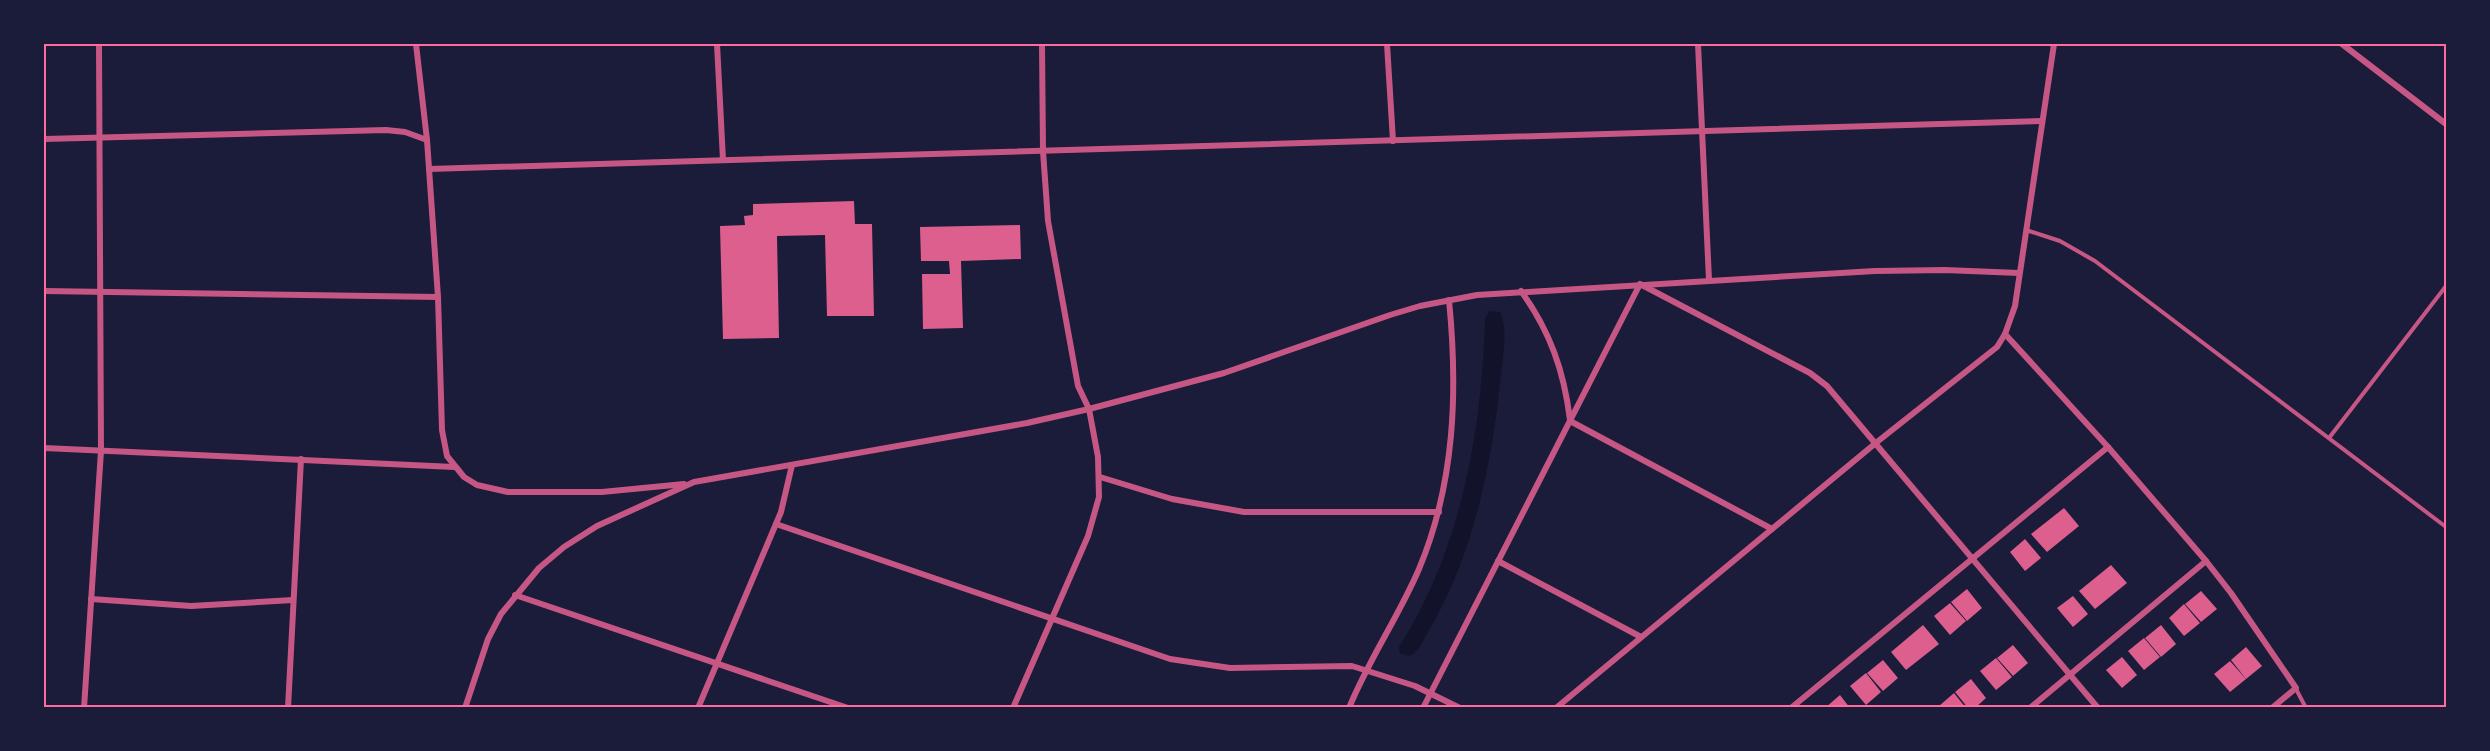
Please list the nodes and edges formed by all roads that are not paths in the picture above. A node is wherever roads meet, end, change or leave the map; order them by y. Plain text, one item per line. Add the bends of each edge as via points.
1 (99, 44) edge
2 (416, 44) edge
3 (717, 44) edge
4 (1041, 44) edge
5 (1387, 44) edge
6 (1698, 44) edge
7 (2054, 44) edge
8 (2343, 44) edge
9 (2042, 121) junction
10 (2446, 124) edge
11 (1702, 132) junction
12 (99, 138) junction
13 (44, 139) edge
14 (427, 140) junction
15 (1393, 141) junction
16 (1043, 151) junction
17 (723, 160) junction
18 (429, 169) junction
19 (2026, 230) junction
20 (2019, 273) junction
21 (1709, 280) junction
22 (1640, 284) junction
23 (2446, 286) edge
24 (44, 291) edge
25 (100, 291) junction
26 (1521, 291) junction
27 (438, 297) junction
28 (1449, 300) junction
29 (2005, 334) junction
30 (1089, 409) junction
31 (1570, 421) junction
32 (2329, 438) junction
33 (1877, 442) junction
34 (2108, 447) junction
35 (44, 448) edge
36 (100, 451) junction
37 (301, 459) junction
38 (792, 465) junction
39 (454, 467) junction
40 (1100, 477) junction
41 (694, 482) junction
42 (1439, 512) junction
43 (776, 524) junction
44 (2446, 527) edge
45 (1772, 529) junction
46 (1973, 558) junction
47 (1498, 561) junction
48 (2206, 561) junction
49 (515, 595) junction
50 (91, 599) junction
51 (293, 600) junction
52 (1052, 619) junction
53 (1641, 637) junction
54 (717, 663) junction
55 (1367, 669) junction
56 (2070, 675) junction
57 (2296, 688) junction
58 (1430, 693) junction
59 (84, 708) edge
60 (288, 708) edge
61 (465, 708) edge
62 (698, 708) edge
63 (848, 708) edge
64 (1013, 708) edge
65 (1349, 708) edge
66 (1423, 708) edge
67 (1460, 708) edge
68 (1556, 708) edge
69 (1791, 708) edge
70 (2030, 708) edge
71 (2098, 708) edge
72 (2272, 708) edge
73 (2306, 708) edge

1 - 12 street
2 - 14 street
3 - 17 street
4 - 16 street
5 - 15 street
6 - 11 street
7 - 9 street
8 - 10 street
9 - 11 street
9 - 19 street
11 - 15 street
11 - 21 street
12 - 13 street
12 - 14 street via 386,130
12 - 25 street
14 - 18 street
15 - 16 street
16 - 17 street
16 - 30 street via 1048,222 1078,386
17 - 18 street
18 - 27 street
19 - 20 street
19 - 32 lane via 2060,241 2095,261
20 - 21 street via 1912,269
20 - 29 street via 2015,306
21 - 22 street
22 - 26 street
22 - 31 street
22 - 33 street via 1810,373 1842,401
23 - 32 lane
24 - 25 street
25 - 27 street
25 - 36 street
26 - 28 street
26 - 31 street via 1555,349
27 - 39 street via 441,430
28 - 30 street via 1390,315 1197,381
28 - 42 street via 1455,384 1450,450
29 - 33 street via 1989,355
29 - 34 street
30 - 38 street
30 - 40 street
31 - 45 street
31 - 47 street
32 - 44 lane
33 - 45 street
33 - 46 street
34 - 46 street
34 - 48 street
35 - 36 street
36 - 37 street
36 - 50 street
37 - 39 street
37 - 51 street
38 - 41 street
38 - 43 street
39 - 41 street via 477,485 508,492 602,492
40 - 42 street via 1172,498 1244,512
40 - 52 street via 1095,518
41 - 49 street via 618,516 564,547
42 - 55 street via 1418,571
43 - 52 street
43 - 54 street
45 - 53 street
46 - 56 street
46 - 69 street
47 - 53 street
47 - 58 street
48 - 56 street
48 - 57 street
49 - 54 street
49 - 61 street via 488,639
50 - 51 street via 191,606
50 - 59 street
51 - 60 street
52 - 55 street via 1142,651 1201,665 1261,668 1338,664
52 - 64 street
53 - 68 street
54 - 62 street
54 - 63 street
55 - 58 street
55 - 65 street
56 - 70 street
56 - 71 street
57 - 72 street
57 - 73 lane
58 - 66 street
58 - 67 street

